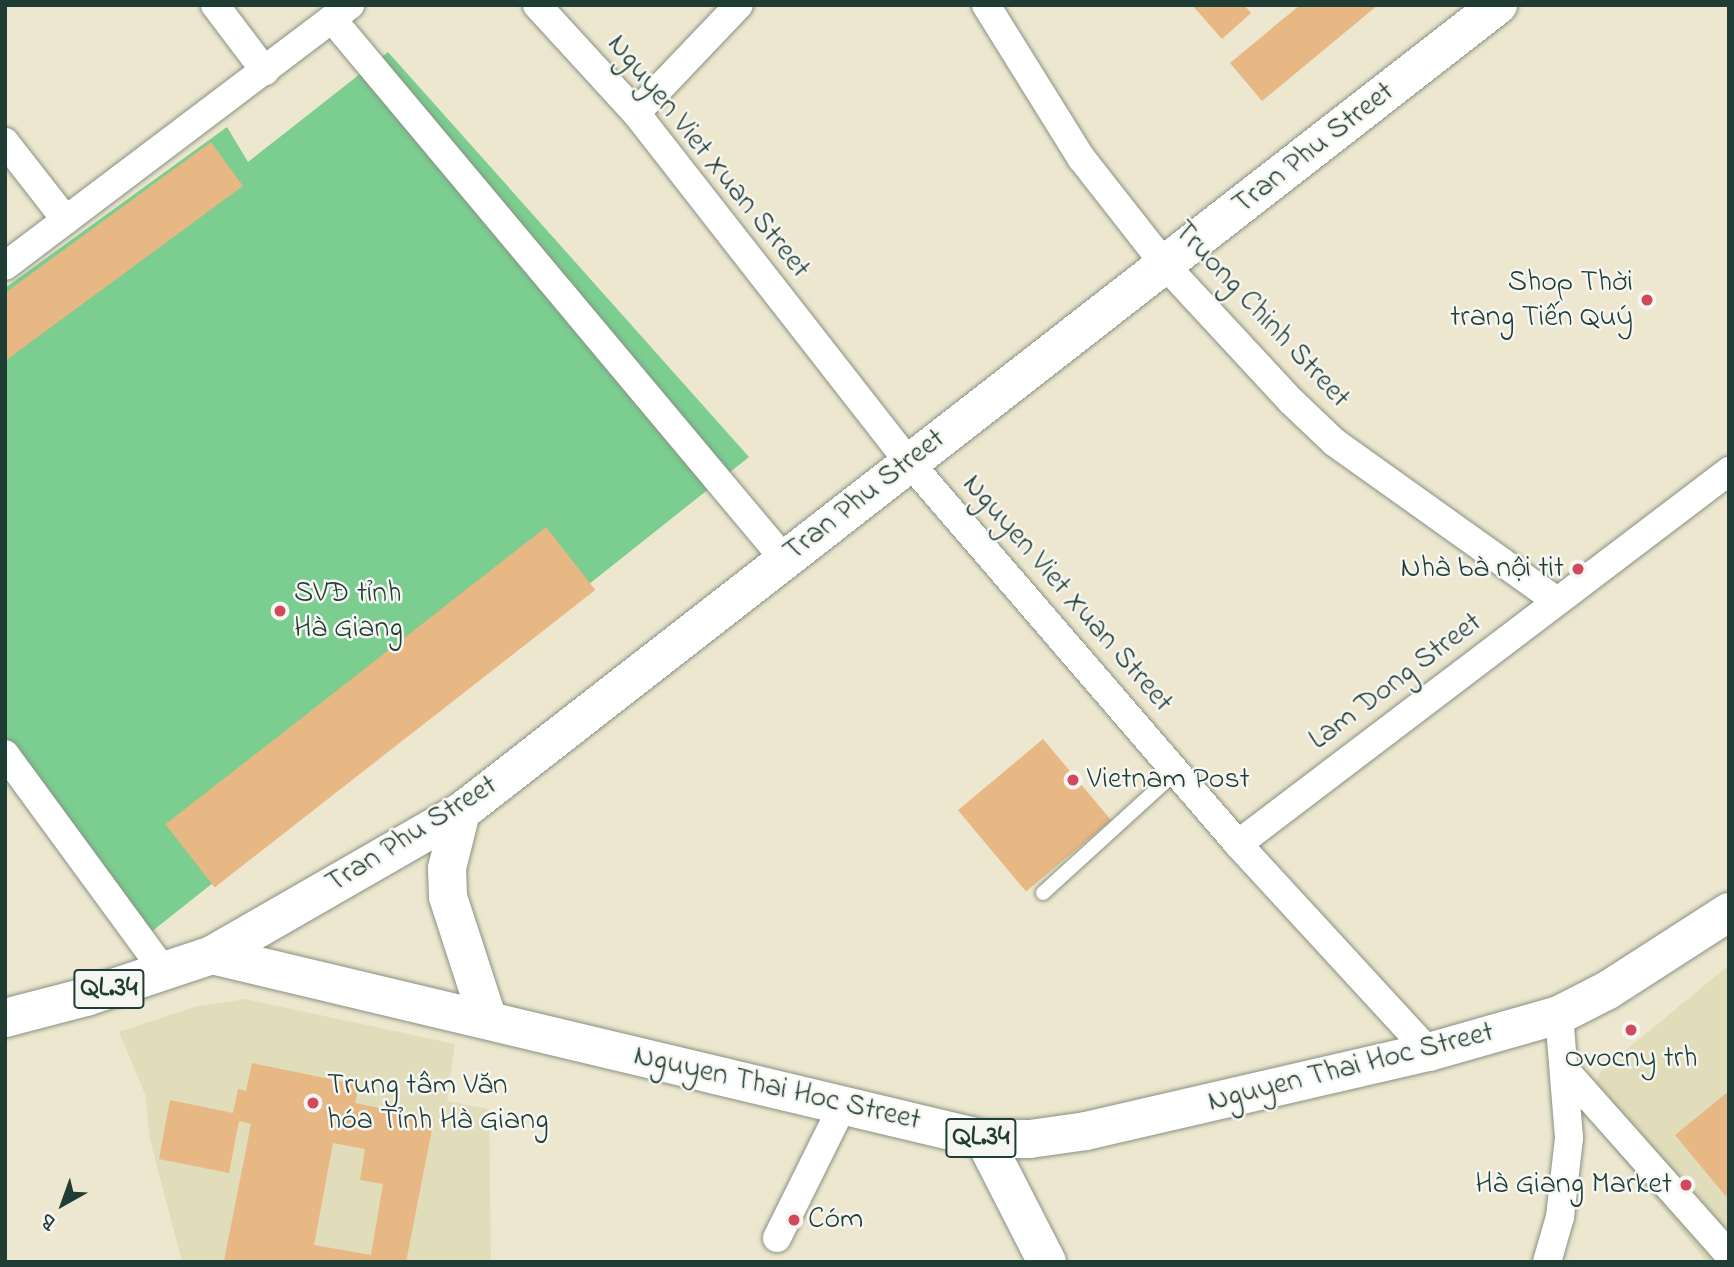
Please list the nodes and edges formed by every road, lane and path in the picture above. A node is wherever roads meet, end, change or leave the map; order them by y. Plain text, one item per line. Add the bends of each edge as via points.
1 (215, 5) edge
2 (537, 5) edge
3 (739, 5) edge
4 (986, 5) edge
5 (1498, 5) edge
6 (341, 12) edge
7 (265, 71) junction
8 (636, 113) junction
9 (5, 142) edge
10 (66, 220) junction
11 (1165, 265) junction
12 (5, 266) edge
13 (909, 462) junction
14 (1729, 471) edge
15 (784, 559) junction
16 (1557, 601) junction
17 (5, 754) edge
18 (1176, 772) junction
19 (461, 812) junction
20 (1238, 844) junction
21 (1043, 893) dead end
22 (1729, 912) edge
23 (212, 955) junction
24 (164, 971) junction
25 (1559, 1015) junction
26 (5, 1018) edge
27 (488, 1020) junction
28 (1429, 1052) junction
29 (1565, 1070) junction
30 (843, 1105) junction
31 (984, 1139) junction
32 (777, 1238) dead end
33 (1729, 1255) edge
34 (1047, 1262) edge
35 (1547, 1262) edge

1 - 7 street
2 - 8 street, Nguyen Viet Xuan Street
3 - 8 street
4 - 11 street, Truong Chinh Street via 1082,159
5 - 11 main road, Tran Phu Street
6 - 7 street
6 - 15 street
7 - 10 street
8 - 13 street, Nguyen Viet Xuan Street
9 - 10 street
10 - 12 street
11 - 13 main road, Tran Phu Street
11 - 16 street, Truong Chinh Street via 1334,442
13 - 15 main road, Tran Phu Street
13 - 18 street, Nguyen Viet Xuan Street
14 - 16 street, Lam Dong Street
15 - 19 main road, Tran Phu Street
16 - 20 street, Lam Dong Street
17 - 24 street
18 - 20 street, Nguyen Viet Xuan Street
18 - 21 lane
19 - 23 main road, Tran Phu Street
19 - 27 main road via 447,868 448,897
20 - 28 street, Nguyen Viet Xuan Street
22 - 25 main road, Nguyen Thai Hoc Street / QL.34 via 1608,990
23 - 24 main road, QL.34
23 - 27 main road, Nguyen Thai Hoc Street / QL.34
24 - 26 main road, QL.34
25 - 28 main road, Nguyen Thai Hoc Street / QL.34
25 - 29 street
27 - 30 main road, Nguyen Thai Hoc Street / QL.34
28 - 31 main road, Nguyen Thai Hoc Street / QL.34 via 1086,1130
29 - 33 street
29 - 35 street via 1566,1181
30 - 31 main road, Nguyen Thai Hoc Street / QL.34
30 - 32 street
31 - 34 main road

